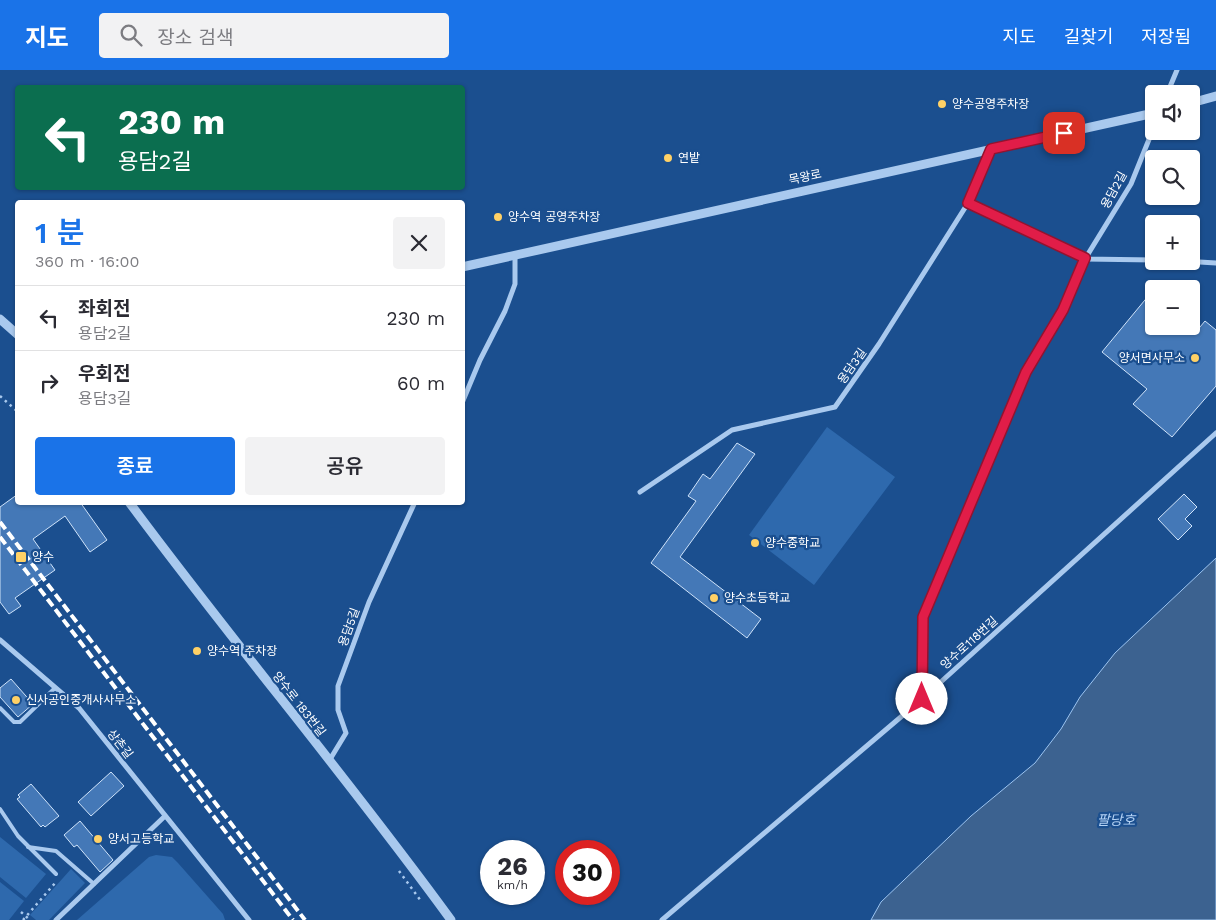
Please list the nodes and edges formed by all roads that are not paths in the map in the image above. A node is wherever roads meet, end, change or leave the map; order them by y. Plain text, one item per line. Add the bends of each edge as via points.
1 (1177, 70) edge
2 (1171, 85) edge
3 (1216, 96) edge
4 (1200, 100) edge
5 (1145, 115) edge
6 (1149, 140) edge
7 (991, 149) junction
8 (968, 203) junction
9 (515, 254) junction
10 (1085, 258) junction
11 (1145, 260) edge
12 (1200, 262) edge
13 (1216, 263) edge
14 (465, 266) edge
15 (0, 319) edge
16 (15, 333) edge
17 (465, 396) edge
18 (1216, 434) edge
19 (640, 492) dead end
20 (132, 505) edge
21 (414, 505) edge
22 (0, 640) edge
23 (55, 688) junction
24 (922, 699) junction
25 (0, 708) edge
26 (329, 762) junction
27 (0, 808) edge
28 (165, 816) junction
29 (28, 847) junction
30 (56, 874) dead end
31 (94, 884) junction
32 (56, 920) edge
33 (249, 920) edge
34 (451, 920) edge
35 (662, 920) edge

1 - 2 street
3 - 4 street
5 - 7 street, 목왕로
6 - 10 street, 용담2길 via 1131,184
7 - 8 street, 용담3길
7 - 9 street, 목왕로
8 - 10 street
8 - 19 street, 용담3길 via 835,407 732,430
9 - 14 street, 목왕로
9 - 17 street via 515,284
10 - 11 street
10 - 24 street, 용담2길 via 1063,310 1026,372 923,617
12 - 13 street
15 - 16 street
18 - 24 street, 양수로118번길
20 - 26 street, 양수로 183번길
21 - 26 street, 용담5길 via 368,602 338,686 338,710 346,733
22 - 23 street, 상촌길
23 - 25 lane via 20,722 14,722
23 - 28 street, 상촌길 via 79,708
24 - 35 street, 양수로118번길
26 - 34 street, 양수로 183번길
27 - 29 lane
28 - 31 street
28 - 33 street, 상촌길
29 - 30 lane
29 - 31 lane via 56,850
31 - 32 street

